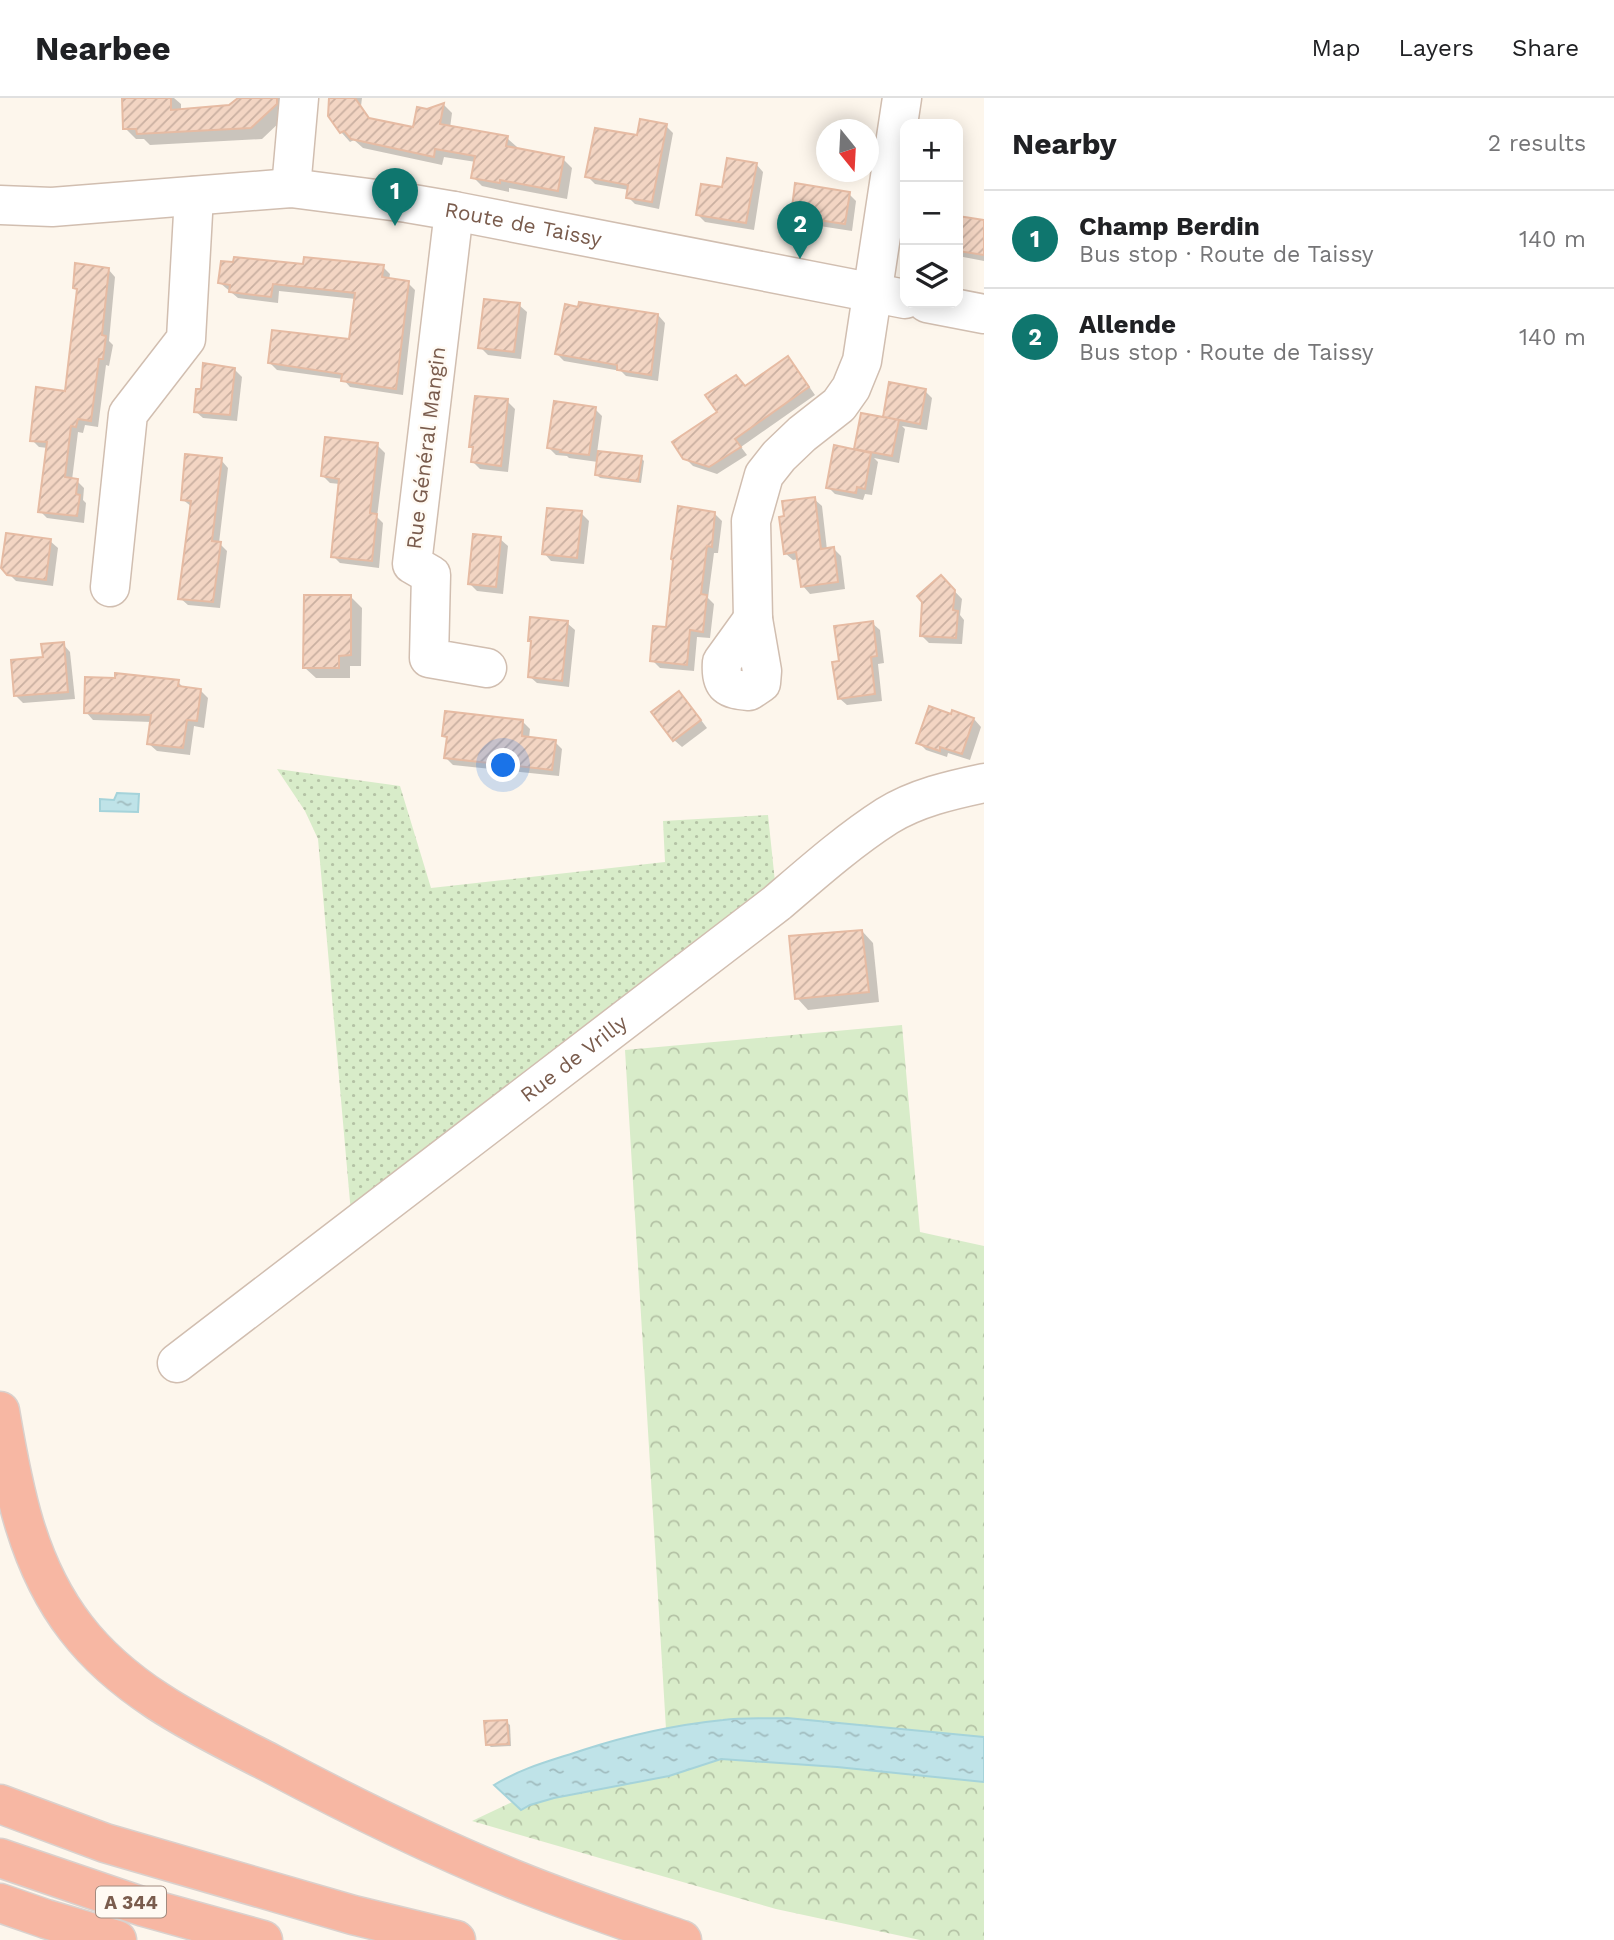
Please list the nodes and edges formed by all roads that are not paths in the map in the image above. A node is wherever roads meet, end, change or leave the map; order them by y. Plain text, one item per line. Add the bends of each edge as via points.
1 (299, 98) edge
2 (902, 98) edge
3 (291, 188) junction
4 (194, 195) junction
5 (0, 205) edge
6 (52, 207) junction
7 (454, 211) junction
8 (0, 218) edge
9 (889, 295) edge
10 (953, 308) edge
11 (984, 314) edge
12 (110, 587) dead end
13 (753, 619) dead end
14 (486, 668) dead end
15 (984, 783) edge
16 (177, 1363) dead end
17 (0, 1411) edge
18 (0, 1804) edge
19 (0, 1858) edge
20 (0, 1903) edge
21 (117, 1940) edge
22 (263, 1940) edge
23 (456, 1940) edge
24 (682, 1940) edge

1 - 3 street
2 - 9 street
3 - 4 street, Route de Taissy
3 - 7 street, Route de Taissy
4 - 6 street, Route de Taissy
4 - 12 street via 186,339 128,414
5 - 6 street, Route de Taissy
6 - 8 street, Route de Taissy
7 - 9 street, Route de Taissy
7 - 14 street, Rue Général Mangin via 412,564 431,575 429,658
9 - 13 street via 851,388 839,405 802,434 764,475 751,521
10 - 11 street
15 - 16 street, Rue de Vrilly via 948,790 889,815 850,843
17 - 24 highway via 20,1512 42,1572 75,1627 143,1692 270,1763 440,1847 515,1880
18 - 23 highway via 105,1843
19 - 22 highway, A 344 via 144,1907
20 - 21 highway, A 344

